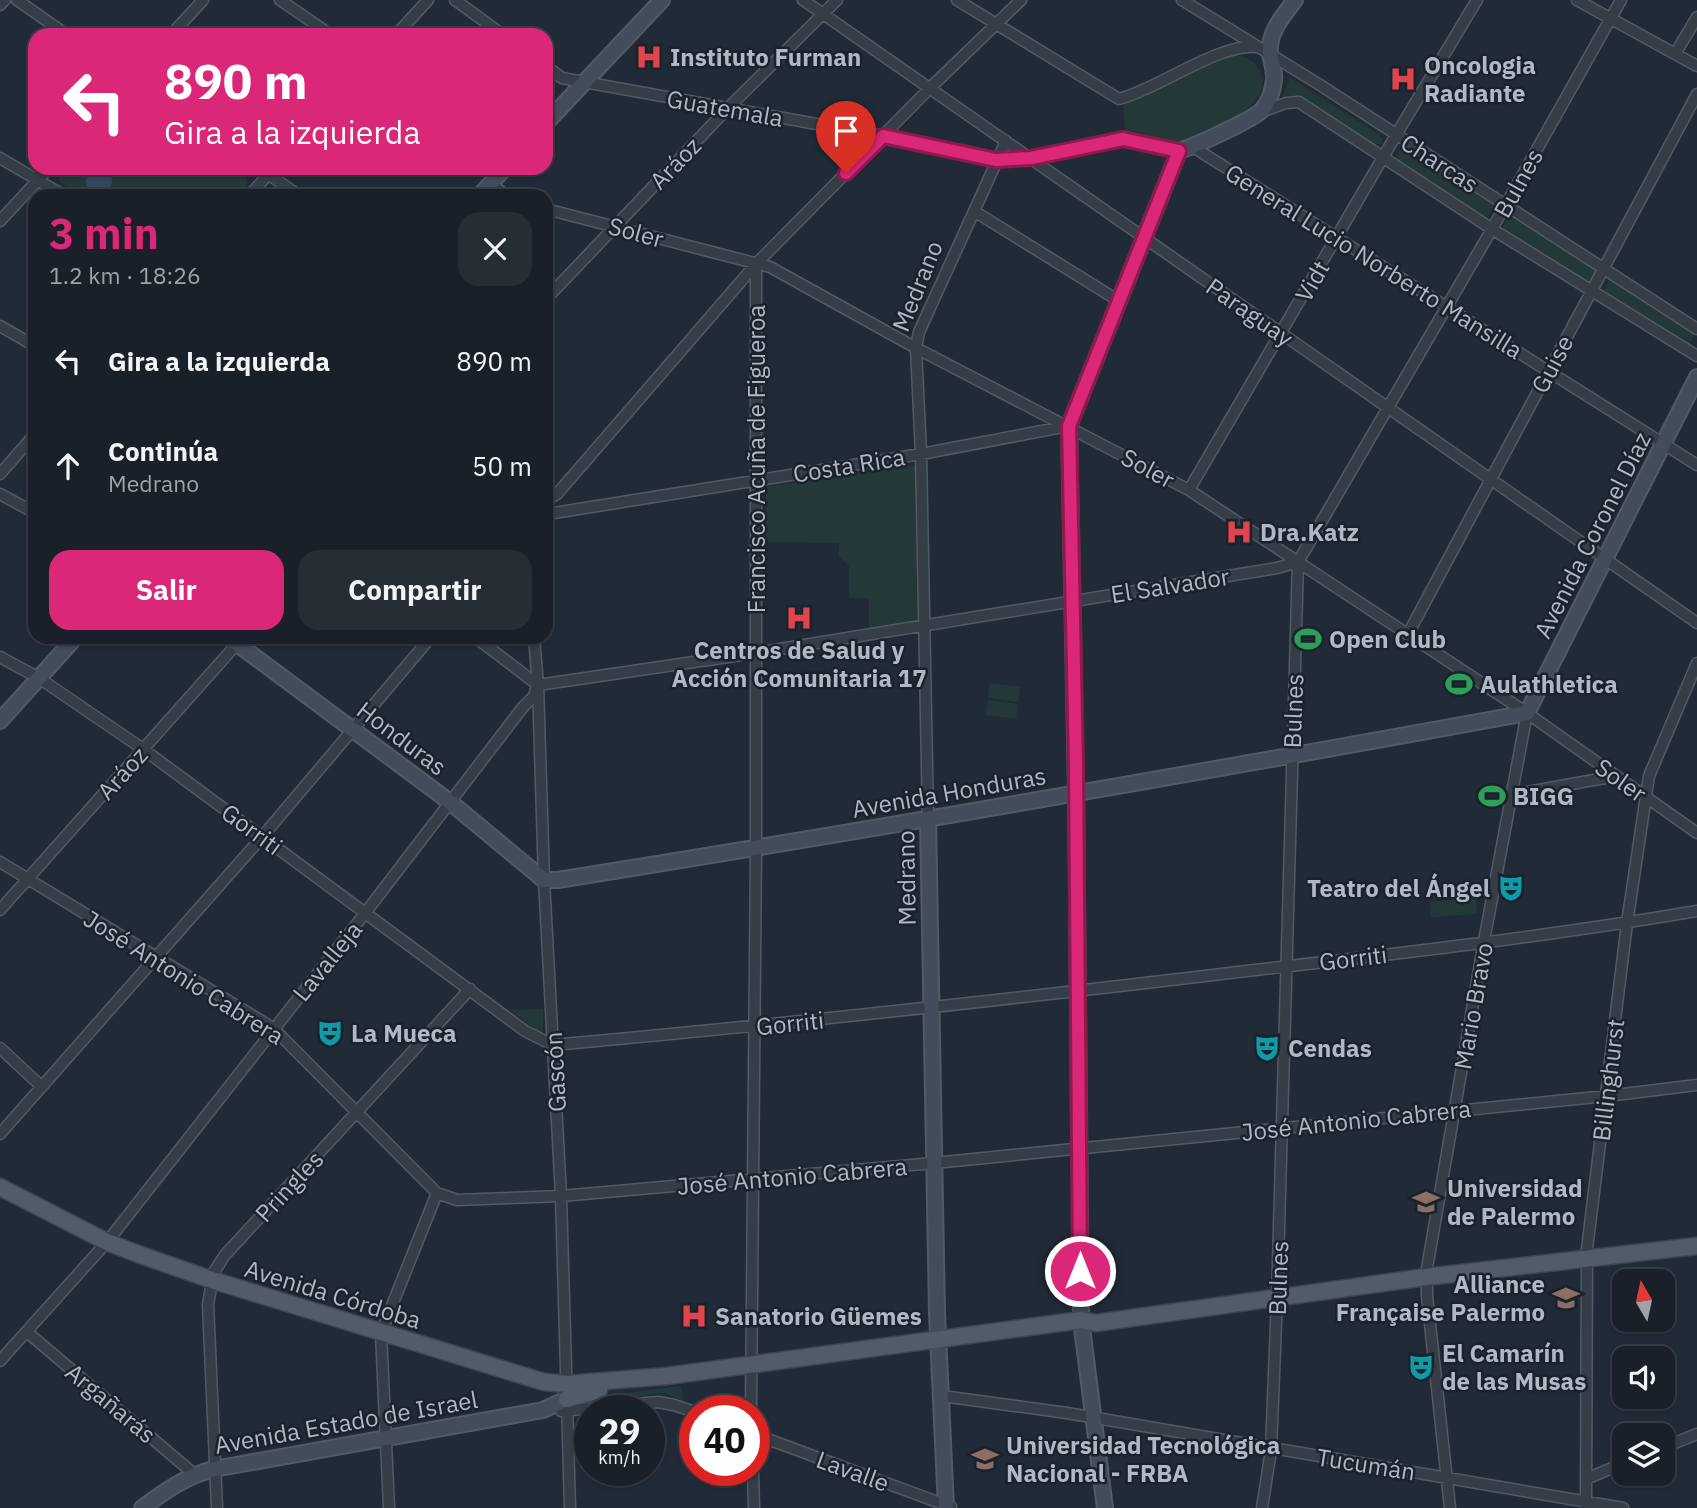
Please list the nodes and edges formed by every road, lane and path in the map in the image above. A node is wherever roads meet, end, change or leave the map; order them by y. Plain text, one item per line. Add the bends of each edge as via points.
1 (5, 0) edge
2 (17, 0) edge
3 (203, 0) edge
4 (280, 0) edge
5 (428, 0) edge
6 (455, 0) edge
7 (662, 0) edge
8 (803, 0) edge
9 (837, 0) edge
10 (957, 0) edge
11 (1021, 0) edge
12 (1182, 0) edge
13 (1295, 0) edge
14 (1477, 0) edge
15 (1577, 0) edge
16 (1621, 0) edge
17 (0, 5) edge
18 (823, 14) junction
19 (1697, 17) edge
20 (1610, 18) junction
21 (996, 24) junction
22 (57, 28) edge
23 (177, 28) edge
24 (321, 28) edge
25 (402, 28) edge
26 (493, 28) edge
27 (1264, 51) junction
28 (1675, 54) junction
29 (1697, 66) edge
30 (553, 71) edge
31 (585, 82) junction
32 (929, 89) junction
33 (1697, 94) edge
34 (727, 109) junction
35 (1261, 112) junction
36 (553, 116) edge
37 (1396, 135) junction
38 (883, 136) junction
39 (1006, 141) junction
40 (1186, 149) junction
41 (0, 158) edge
42 (1031, 158) junction
43 (1382, 158) junction
44 (996, 160) junction
45 (28, 174) edge
46 (29, 175) edge
47 (43, 175) edge
48 (267, 175) edge
49 (276, 175) edge
50 (498, 175) edge
51 (38, 180) junction
52 (491, 183) junction
53 (30, 189) edge
54 (53, 189) edge
55 (255, 189) edge
56 (292, 189) edge
57 (485, 189) edge
58 (498, 189) edge
59 (28, 191) edge
60 (1505, 205) junction
61 (553, 211) edge
62 (974, 211) junction
63 (0, 221) edge
64 (614, 227) junction
65 (1492, 229) junction
66 (1337, 237) junction
67 (1144, 238) junction
68 (756, 264) junction
69 (1604, 268) junction
70 (1592, 289) junction
71 (553, 292) edge
72 (1119, 301) junction
73 (1446, 306) junction
74 (0, 326) edge
75 (1697, 329) edge
76 (1282, 335) junction
77 (28, 342) edge
78 (916, 348) junction
79 (1697, 356) edge
80 (1548, 370) junction
81 (1697, 377) edge
82 (1388, 408) junction
83 (1069, 426) junction
84 (28, 442) edge
85 (1664, 443) junction
86 (921, 454) junction
87 (1697, 465) edge
88 (0, 474) edge
89 (756, 480) junction
90 (1491, 480) junction
91 (1189, 490) junction
92 (0, 494) edge
93 (553, 496) edge
94 (28, 509) edge
95 (553, 513) edge
96 (1606, 561) junction
97 (1298, 562) junction
98 (1073, 601) junction
99 (1697, 623) edge
100 (925, 626) junction
101 (1408, 634) junction
102 (70, 644) edge
103 (232, 644) edge
104 (242, 644) edge
105 (425, 644) edge
106 (484, 644) edge
107 (535, 644) edge
108 (755, 653) junction
109 (0, 657) edge
110 (1697, 663) edge
111 (39, 678) junction
112 (538, 685) junction
113 (1527, 713) junction
114 (0, 721) edge
115 (353, 729) junction
116 (143, 749) junction
117 (1292, 756) junction
118 (1616, 776) junction
119 (1076, 792) junction
120 (1511, 795) junction
121 (1645, 797) junction
122 (450, 802) junction
123 (928, 819) junction
124 (1697, 833) edge
125 (262, 837) junction
126 (756, 849) junction
127 (0, 862) edge
128 (27, 879) junction
129 (544, 880) junction
130 (0, 910) edge
131 (1697, 911) edge
132 (366, 912) junction
133 (1627, 923) junction
134 (1484, 942) junction
135 (156, 956) junction
136 (1286, 967) junction
137 (470, 989) junction
138 (1079, 992) junction
139 (931, 1007) junction
140 (754, 1027) junction
141 (274, 1028) junction
142 (553, 1045) junction
143 (0, 1048) edge
144 (1697, 1085) edge
145 (41, 1086) junction
146 (1607, 1096) junction
147 (1455, 1110) junction
148 (358, 1111) junction
149 (1282, 1128) junction
150 (0, 1134) edge
151 (1080, 1149) junction
152 (934, 1163) junction
153 (753, 1179) junction
154 (0, 1187) edge
155 (438, 1193) junction
156 (561, 1196) junction
157 (107, 1242) junction
158 (1697, 1247) edge
159 (1586, 1259) junction
160 (1426, 1277) junction
161 (212, 1280) junction
162 (1277, 1297) junction
163 (1081, 1320) junction
164 (27, 1332) junction
165 (381, 1333) junction
166 (940, 1340) junction
167 (0, 1361) edge
168 (750, 1364) junction
169 (751, 1395) edge
170 (942, 1396) junction
171 (567, 1398) junction
172 (679, 1407) edge
173 (1093, 1418) junction
174 (1697, 1434) edge
175 (385, 1438) junction
176 (770, 1440) edge
177 (1675, 1443) edge
178 (1271, 1450) junction
179 (1612, 1468) edge
180 (214, 1469) junction
181 (194, 1474) junction
182 (1447, 1476) junction
183 (1586, 1479) junction
184 (753, 1486) edge
185 (1586, 1505) edge
186 (948, 1507) edge
187 (142, 1508) edge
188 (216, 1508) edge
189 (388, 1508) edge
190 (570, 1508) edge
191 (754, 1508) edge
192 (1105, 1508) edge
193 (1262, 1508) edge
194 (1450, 1508) edge
195 (1623, 1508) edge

1 - 17 street
2 - 22 street
3 - 23 street
4 - 24 street
5 - 25 street
6 - 26 street
7 - 31 street
8 - 18 street, Paraguay
9 - 18 street, Aráoz
10 - 21 street
11 - 21 street
12 - 27 street, Charcas
13 - 27 street
14 - 37 street, Vidt
15 - 20 street
16 - 20 street, Bulnes
18 - 32 street, Paraguay
18 - 34 street, Aráoz
19 - 28 street
20 - 28 street
20 - 60 street, Bulnes
21 - 27 street via 1119,99 1219,55 1243,48
21 - 32 street
27 - 35 street via 1274,79
27 - 37 street, Charcas
28 - 29 street
30 - 31 street, Guatemala via 562,78
31 - 34 street, Guatemala
31 - 36 street
32 - 38 street
32 - 39 street, Paraguay
33 - 69 street, Guise
34 - 38 street, Guatemala
34 - 64 street, Aráoz
35 - 40 street
35 - 43 street via 1299,102
37 - 43 street, Vidt
37 - 60 street, Charcas
38 - 44 street, Guatemala
38 - 68 street
39 - 42 street, Paraguay
39 - 44 street, Medrano
40 - 42 street, General Lucio Norberto Mansilla via 1123,139
40 - 66 street, General Lucio Norberto Mansilla
40 - 67 street
41 - 45 street
42 - 44 street, Guatemala
42 - 67 street, Paraguay
43 - 65 street
43 - 66 street, Vidt
44 - 62 street, Medrano
46 - 51 street
47 - 51 street
48 - 55 street
49 - 56 street
50 - 52 street
51 - 53 street
51 - 54 street
52 - 57 street
52 - 58 street
59 - 63 street
60 - 65 street, Bulnes
60 - 69 street, Charcas
61 - 64 street, Soler
62 - 72 street
62 - 78 street, Medrano
64 - 68 street, Soler
64 - 71 street, Aráoz
65 - 70 street
65 - 73 street, Bulnes
66 - 73 street, General Lucio Norberto Mansilla
66 - 76 street, Vidt
67 - 72 street
67 - 76 street, Paraguay
68 - 78 street, Soler via 770,267
68 - 89 street, Francisco Acuña de Figueroa
68 - 93 street
69 - 70 street, Guise
69 - 75 street, Charcas
70 - 79 street
70 - 80 street, Guise
72 - 83 street
73 - 80 street, General Lucio Norberto Mansilla
73 - 82 street, Bulnes
74 - 77 street
76 - 82 street, Paraguay
76 - 91 street, Vidt
78 - 83 street, Soler
78 - 86 street, Medrano
80 - 85 street, General Lucio Norberto Mansilla
80 - 90 street, Guise
81 - 85 street, Avenida Coronel Díaz
82 - 90 street, Paraguay
82 - 97 street, Bulnes
83 - 86 street, Costa Rica
83 - 91 street, Soler
83 - 98 street
84 - 88 street
85 - 87 street, General Lucio Norberto Mansilla
85 - 96 street, Avenida Coronel Díaz
86 - 89 street, Costa Rica
86 - 100 street, Medrano
89 - 95 street, Costa Rica
89 - 108 street, Francisco Acuña de Figueroa
90 - 96 street, Paraguay
90 - 101 street, Guise
91 - 97 street, Soler
92 - 94 street
96 - 99 street, Paraguay
96 - 113 street, Avenida Coronel Díaz
97 - 98 street, El Salvador
97 - 101 street, Soler
97 - 117 street, Bulnes
98 - 100 street, El Salvador
98 - 119 street
100 - 108 street, El Salvador
100 - 123 street, Medrano
101 - 113 street, Soler
102 - 111 street
103 - 116 street, Aráoz
104 - 115 street, Honduras
105 - 115 street
106 - 112 street
107 - 112 street, Gascón
108 - 112 street, El Salvador
108 - 126 street, Francisco Acuña de Figueroa
109 - 111 street, Gorriti
110 - 121 street, Billinghurst via 1649,776
111 - 114 street
111 - 116 street, Gorriti
112 - 122 street, Lavalleja
112 - 129 street, Gascón
113 - 117 street, Avenida Honduras
113 - 118 street, Soler
113 - 120 street, Mario Bravo
115 - 122 street, Honduras
115 - 125 street
116 - 125 street, Gorriti
116 - 128 street, Aráoz
117 - 119 street, Avenida Honduras
117 - 136 street, Bulnes
118 - 120 street
118 - 121 street, Soler
119 - 123 street, Avenida Honduras
119 - 138 street
120 - 134 street, Mario Bravo
121 - 124 street, Soler
121 - 133 street, Billinghurst
122 - 129 street, Honduras
122 - 132 street, Lavalleja
123 - 126 street, Avenida Honduras
123 - 139 street, Medrano
125 - 132 street, Gorriti
125 - 135 street
126 - 129 street, Avenida Honduras
126 - 140 street, Francisco Acuña de Figueroa
127 - 128 street, José Antonio Cabrera
128 - 130 street, Aráoz
128 - 135 street, José Antonio Cabrera
129 - 142 street, Gascón
131 - 133 street, Gorriti
132 - 137 street, Gorriti
132 - 141 street, Lavalleja
133 - 134 street, Gorriti
133 - 146 street, Billinghurst
134 - 136 street, Gorriti
134 - 147 street, Mario Bravo
135 - 141 street, José Antonio Cabrera
135 - 145 street
136 - 138 street, Gorriti
136 - 149 street, Bulnes
137 - 142 street, Gorriti via 525,1031
137 - 148 street, Pringles
138 - 139 street, Gorriti
138 - 151 street
139 - 140 street, Gorriti
139 - 152 street, Medrano
140 - 142 street, Gorriti
140 - 153 street, Francisco Acuña de Figueroa
141 - 148 street, José Antonio Cabrera
141 - 157 street, Lavalleja
142 - 156 street, Gascón
143 - 145 street
144 - 146 street, José Antonio Cabrera
145 - 150 street
146 - 147 street, José Antonio Cabrera
146 - 159 street, Billinghurst
147 - 149 street, José Antonio Cabrera
147 - 160 street, Mario Bravo
148 - 155 street, José Antonio Cabrera
148 - 161 street, Pringles via 225,1255
149 - 151 street, José Antonio Cabrera
149 - 162 street, Bulnes
151 - 152 street, José Antonio Cabrera
151 - 163 street
152 - 153 street, José Antonio Cabrera
152 - 166 street, Medrano
153 - 156 street, José Antonio Cabrera
153 - 168 street, Francisco Acuña de Figueroa
154 - 157 main road, Avenida Córdoba
155 - 156 street, José Antonio Cabrera via 457,1200
155 - 165 street
156 - 171 street, Gascón
157 - 161 main road, Avenida Córdoba
157 - 164 street, Lavalleja
158 - 159 main road, Avenida Córdoba
159 - 160 main road, Avenida Córdoba
159 - 183 street, Billinghurst
160 - 162 main road, Avenida Córdoba
160 - 182 street, Mario Bravo
161 - 165 main road, Avenida Córdoba
161 - 180 street, Pringles via 208,1304
162 - 163 main road, Avenida Córdoba via 1096,1323
162 - 178 street, Bulnes
163 - 166 main road, Avenida Córdoba
163 - 173 street
164 - 167 street, Lavalleja
164 - 181 street, Argañarás
165 - 171 main road, Avenida Córdoba via 544,1382
165 - 175 street
166 - 168 main road, Avenida Córdoba
166 - 170 street, Medrano
168 - 169 street, Francisco Acuña de Figueroa
168 - 171 main road, Avenida Córdoba
170 - 173 street, Tucumán
170 - 186 street, Medrano
171 - 172 street
171 - 175 street, Avenida Estado de Israel via 543,1410
171 - 190 street, Gascón
173 - 178 street, Tucumán
173 - 192 street
174 - 177 street
175 - 180 street, Avenida Estado de Israel
175 - 189 street
176 - 186 street, Lavalle
178 - 182 street, Tucumán
178 - 193 street, Bulnes
179 - 183 street
180 - 181 street, Avenida Estado de Israel
180 - 188 street, Pringles
181 - 187 street, Avenida Estado de Israel
182 - 185 street, Tucumán
182 - 194 street, Mario Bravo
183 - 185 street, Billinghurst
184 - 191 street
185 - 195 street, Tucumán

